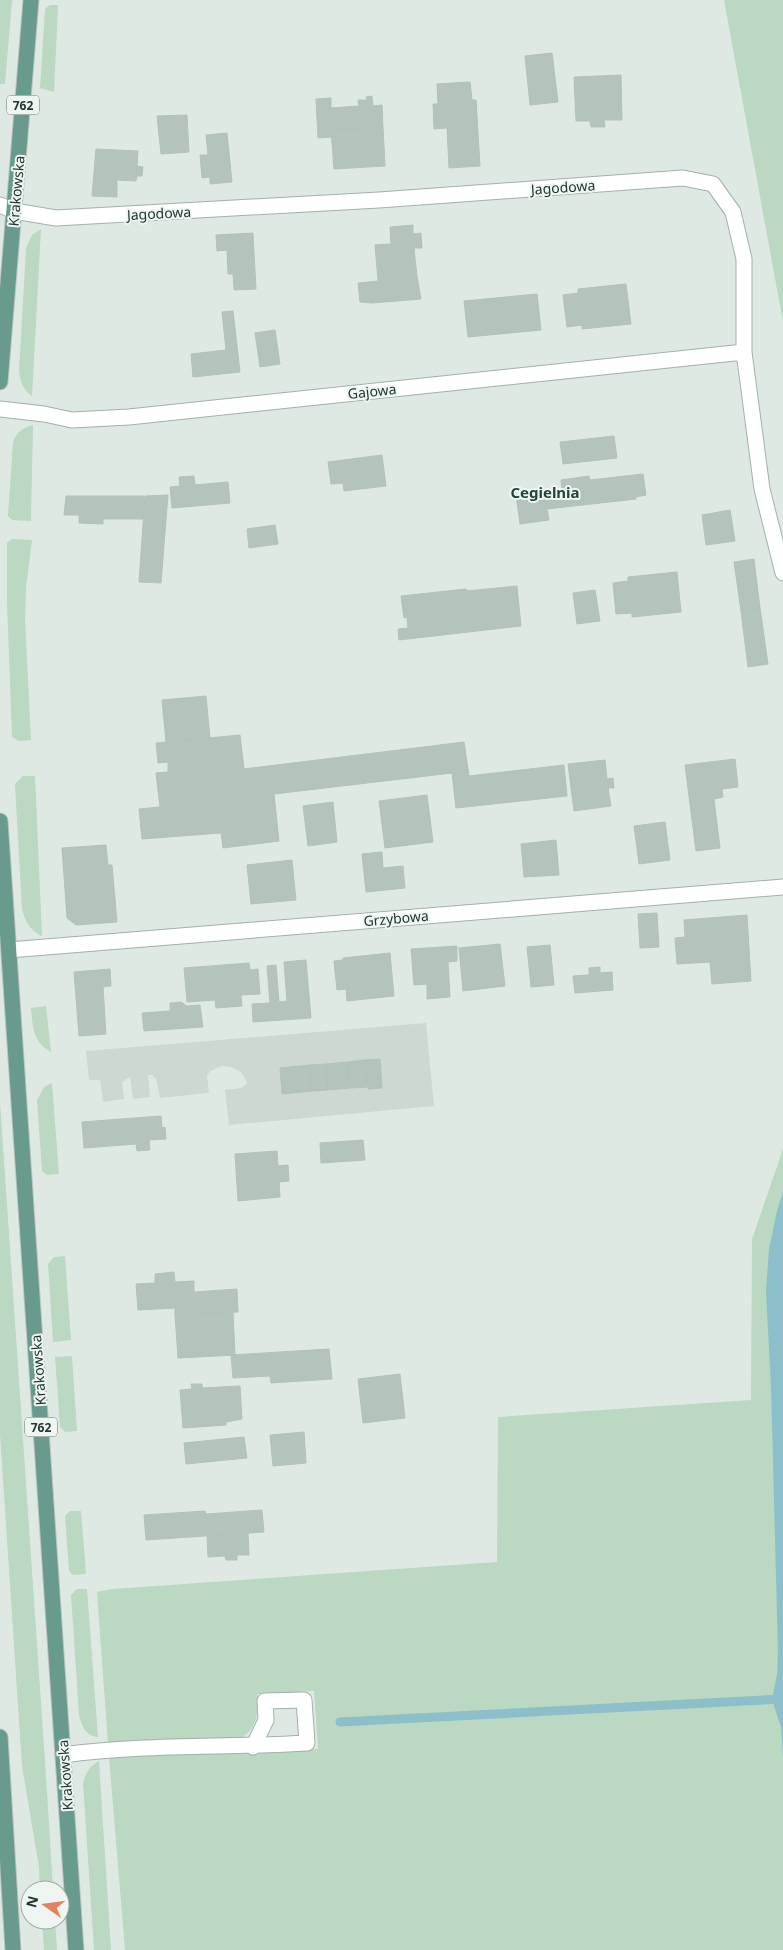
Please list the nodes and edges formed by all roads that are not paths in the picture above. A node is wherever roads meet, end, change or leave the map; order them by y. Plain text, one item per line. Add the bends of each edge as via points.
1 (31, 0) edge
2 (0, 205) edge
3 (14, 211) junction
4 (744, 352) junction
5 (0, 382) edge
6 (0, 409) edge
7 (783, 573) edge
8 (0, 821) edge
9 (783, 887) edge
10 (9, 950) junction
11 (0, 1737) edge
12 (253, 1746) dead end
13 (63, 1755) junction
14 (13, 1950) edge
15 (76, 1950) edge

1 - 3 main road, Krakowska / 762
2 - 3 street, Jagodowa
3 - 4 street, Jagodowa via 56,218 388,200 683,178 713,184 733,212 744,259
3 - 5 main road, Krakowska / 762
4 - 6 street, Gajowa via 129,417 72,420
4 - 7 street, Jagodowa via 762,489
8 - 10 main road, Krakowska / 762
9 - 10 street, Grzybowa
10 - 13 main road, Krakowska / 762
11 - 14 main road
12 - 13 street via 102,1750
13 - 15 main road, Krakowska / 762

